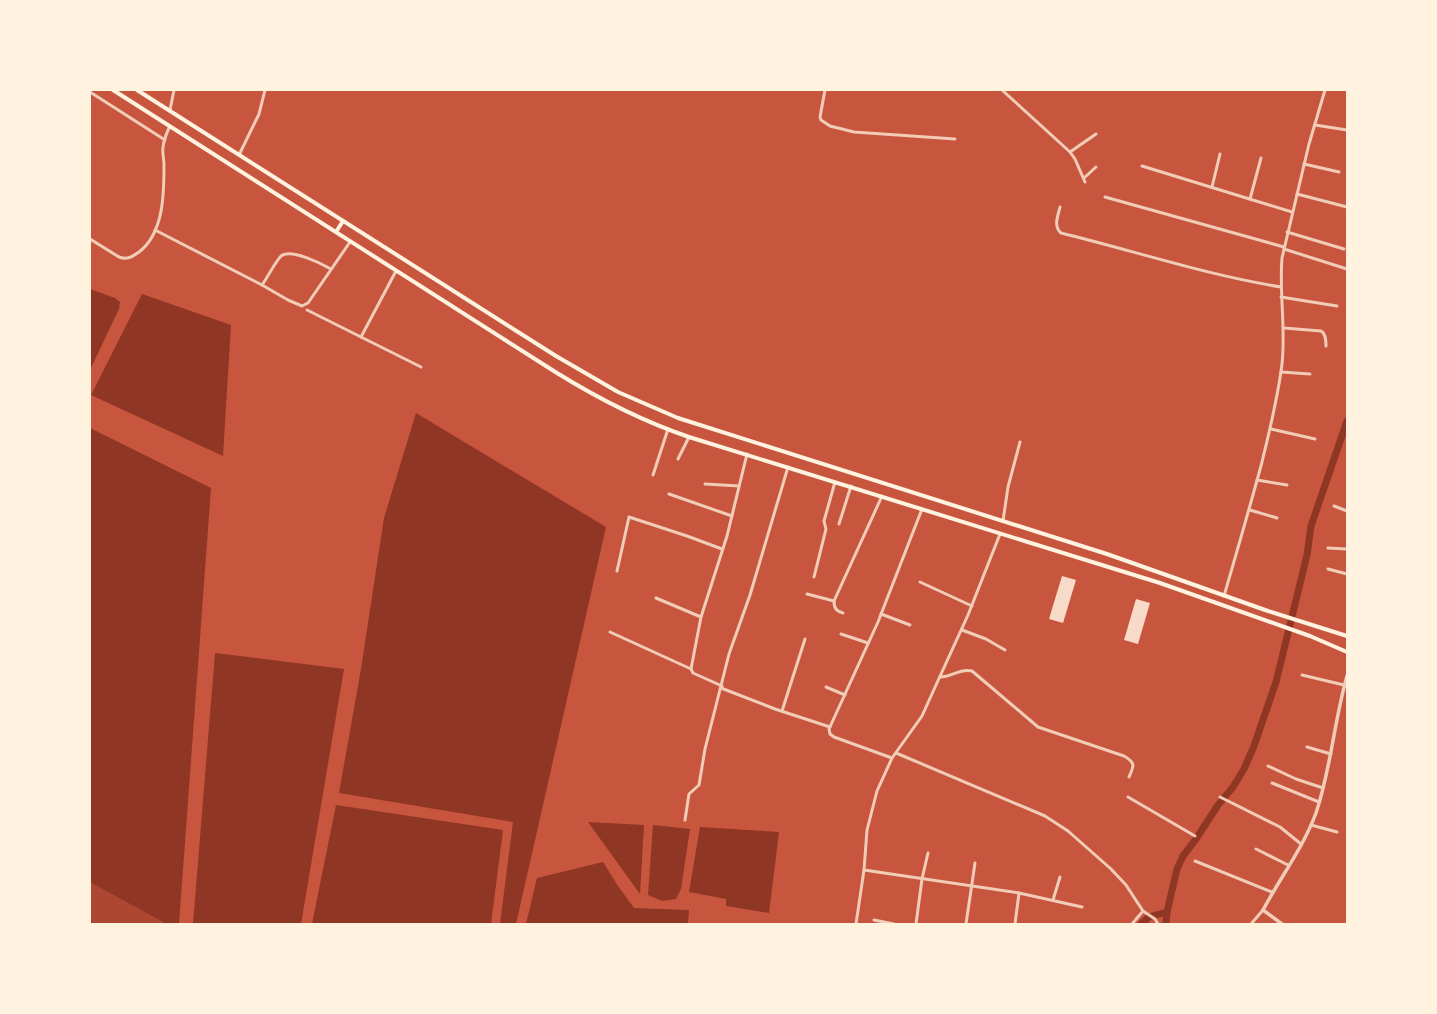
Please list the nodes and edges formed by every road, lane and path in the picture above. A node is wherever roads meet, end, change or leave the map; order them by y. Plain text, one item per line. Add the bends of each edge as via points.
1 (112, 90) edge
2 (138, 90) edge
3 (174, 90) edge
4 (265, 90) edge
5 (825, 90) edge
6 (1002, 90) edge
7 (1325, 90) edge
8 (90, 92) edge
9 (170, 110) junction
10 (1314, 125) junction
11 (170, 126) junction
12 (1347, 130) edge
13 (1096, 134) dead end
14 (165, 140) junction
15 (955, 140) dead end
16 (1070, 152) junction
17 (1220, 154) dead end
18 (239, 155) junction
19 (1260, 158) dead end
20 (1304, 164) junction
21 (1142, 166) dead end
22 (1096, 167) dead end
23 (1339, 172) dead end
24 (1084, 178) junction
25 (1085, 182) dead end
26 (1212, 187) junction
27 (1297, 194) junction
28 (1105, 197) dead end
29 (1250, 199) junction
30 (1347, 206) edge
31 (1060, 207) dead end
32 (1292, 212) junction
33 (342, 221) junction
34 (154, 230) junction
35 (336, 232) junction
36 (1288, 232) junction
37 (90, 238) edge
38 (350, 242) junction
39 (1284, 248) junction
40 (1344, 249) dead end
41 (331, 269) junction
42 (1347, 269) edge
43 (396, 271) junction
44 (262, 285) junction
45 (1281, 287) junction
46 (1281, 297) junction
47 (1337, 306) dead end
48 (308, 310) dead end
49 (1284, 328) junction
50 (361, 337) junction
51 (1326, 346) dead end
52 (422, 367) dead end
53 (1281, 372) junction
54 (1310, 374) dead end
55 (668, 429) junction
56 (1270, 429) junction
57 (689, 436) junction
58 (1315, 438) dead end
59 (1020, 442) dead end
60 (747, 454) junction
61 (678, 459) dead end
62 (788, 467) junction
63 (653, 475) dead end
64 (1258, 480) junction
65 (835, 482) junction
66 (705, 484) dead end
67 (1287, 485) dead end
68 (739, 486) junction
69 (851, 486) junction
70 (669, 494) dead end
71 (882, 496) junction
72 (1334, 506) dead end
73 (922, 509) junction
74 (1250, 510) junction
75 (1347, 510) edge
76 (732, 516) junction
77 (1278, 518) dead end
78 (1003, 521) junction
79 (839, 524) dead end
80 (1000, 534) junction
81 (1328, 548) dead end
82 (722, 549) junction
83 (1347, 549) edge
84 (1328, 569) dead end
85 (617, 571) dead end
86 (1347, 574) edge
87 (814, 577) dead end
88 (920, 582) dead end
89 (807, 594) dead end
90 (1224, 596) junction
91 (656, 598) dead end
92 (834, 601) junction
93 (972, 606) junction
94 (843, 614) dead end
95 (881, 614) junction
96 (701, 617) junction
97 (910, 625) dead end
98 (962, 630) junction
99 (610, 632) dead end
100 (841, 634) dead end
101 (1347, 636) edge
102 (805, 639) dead end
103 (868, 643) junction
104 (1005, 650) dead end
105 (1347, 652) edge
106 (691, 669) junction
107 (1302, 675) dead end
108 (1347, 676) edge
109 (940, 677) junction
110 (1344, 685) junction
111 (721, 687) junction
112 (826, 687) dead end
113 (845, 695) junction
114 (782, 711) junction
115 (830, 726) junction
116 (1307, 747) dead end
117 (896, 753) junction
118 (1331, 754) junction
119 (892, 758) junction
120 (1268, 766) dead end
121 (1129, 777) dead end
122 (1272, 783) dead end
123 (1323, 788) junction
124 (1128, 797) dead end
125 (1220, 797) dead end
126 (1320, 802) junction
127 (685, 820) dead end
128 (1311, 825) junction
129 (1337, 832) dead end
130 (1194, 836) dead end
131 (1301, 844) junction
132 (1256, 849) dead end
133 (928, 853) dead end
134 (1194, 861) dead end
135 (975, 863) dead end
136 (1288, 865) junction
137 (864, 870) junction
138 (1060, 877) dead end
139 (922, 879) junction
140 (972, 886) junction
141 (1272, 892) junction
142 (1019, 893) junction
143 (1053, 900) junction
144 (1082, 908) dead end
145 (1263, 910) junction
146 (1143, 911) junction
147 (874, 920) dead end
148 (856, 924) edge
149 (894, 924) edge
150 (916, 924) edge
151 (966, 924) edge
152 (1015, 924) edge
153 (1132, 924) edge
154 (1158, 924) edge
155 (1251, 924) edge
156 (1282, 924) edge

1 - 11 main road
2 - 9 main road
3 - 9 street
4 - 18 street via 259,114
5 - 15 street via 820,117 830,126 854,132
6 - 16 street
7 - 10 street
8 - 14 street
9 - 18 main road
10 - 12 street
10 - 20 street
11 - 14 street
11 - 35 main road
13 - 16 street
14 - 34 street via 163,205
16 - 24 street
17 - 26 street
18 - 33 main road
19 - 29 street
20 - 23 street
20 - 27 street
21 - 26 street
22 - 24 street
24 - 25 street
26 - 29 street
27 - 30 street
27 - 32 street
28 - 39 street
29 - 32 street
31 - 45 street via 1056,226 1061,232 1197,270
32 - 36 street
33 - 35 main road
33 - 78 main road via 556,356 632,399 700,426
34 - 37 street via 141,250 124,259
34 - 44 street
35 - 38 main road
36 - 39 street
36 - 40 street
38 - 41 street
38 - 43 main road
39 - 42 street
39 - 45 street
41 - 44 street via 316,261 287,254 281,256
41 - 44 street via 308,304 302,306
43 - 50 street
43 - 55 main road via 577,385 628,413
45 - 46 street
46 - 47 street
46 - 49 street
48 - 50 street
49 - 51 street via 1321,331 1324,333
49 - 53 street
50 - 52 street
53 - 54 street
53 - 56 street
55 - 57 main road
55 - 63 street
56 - 58 street
56 - 64 street
57 - 60 main road
57 - 61 street
59 - 78 street via 1008,487
60 - 62 main road
60 - 68 street
62 - 65 main road
62 - 111 street
64 - 67 street
64 - 74 street
65 - 69 main road
65 - 87 street via 824,521 826,529
66 - 68 street
68 - 76 street
69 - 71 main road
69 - 79 street
70 - 76 street
71 - 73 main road
71 - 92 street
72 - 75 street
73 - 80 main road
73 - 95 street
74 - 77 street
74 - 90 street
76 - 82 street
78 - 90 main road via 1107,554
80 - 93 street
80 - 105 main road via 1160,583 1299,632
81 - 83 street
82 - 85 street via 629,517
82 - 96 street
84 - 86 street
88 - 93 street
89 - 92 street
90 - 101 main road
91 - 96 street
92 - 94 street via 836,609
93 - 98 street
95 - 97 street
95 - 103 street
96 - 106 street
98 - 104 street
98 - 109 street
99 - 106 street
100 - 103 street
102 - 114 street
103 - 113 street
106 - 111 street via 693,673
107 - 110 street
108 - 110 street
109 - 117 street via 922,716
109 - 121 street via 961,670 972,671 1038,727 1130,760 1133,768
110 - 118 street
111 - 114 street
111 - 127 street via 704,749 699,785 689,794
112 - 113 street
113 - 115 street
114 - 115 street
115 - 119 street via 829,731 834,737
116 - 118 street
117 - 119 street
117 - 146 street via 1045,816 1111,869 1126,885
118 - 123 street
119 - 137 street via 877,791 867,830
120 - 123 street
122 - 126 street
123 - 126 street
124 - 130 street
125 - 131 street via 1280,827
126 - 128 street
128 - 129 street
128 - 131 street
131 - 136 street
132 - 136 street
133 - 139 street
134 - 141 street
135 - 140 street
136 - 141 street
137 - 139 street
137 - 148 street
138 - 143 street
139 - 140 street
139 - 150 street
140 - 142 street
140 - 151 street
141 - 145 street
142 - 143 street
142 - 152 street
143 - 144 street
145 - 155 street
145 - 156 street
146 - 153 street
146 - 154 street
147 - 149 street

